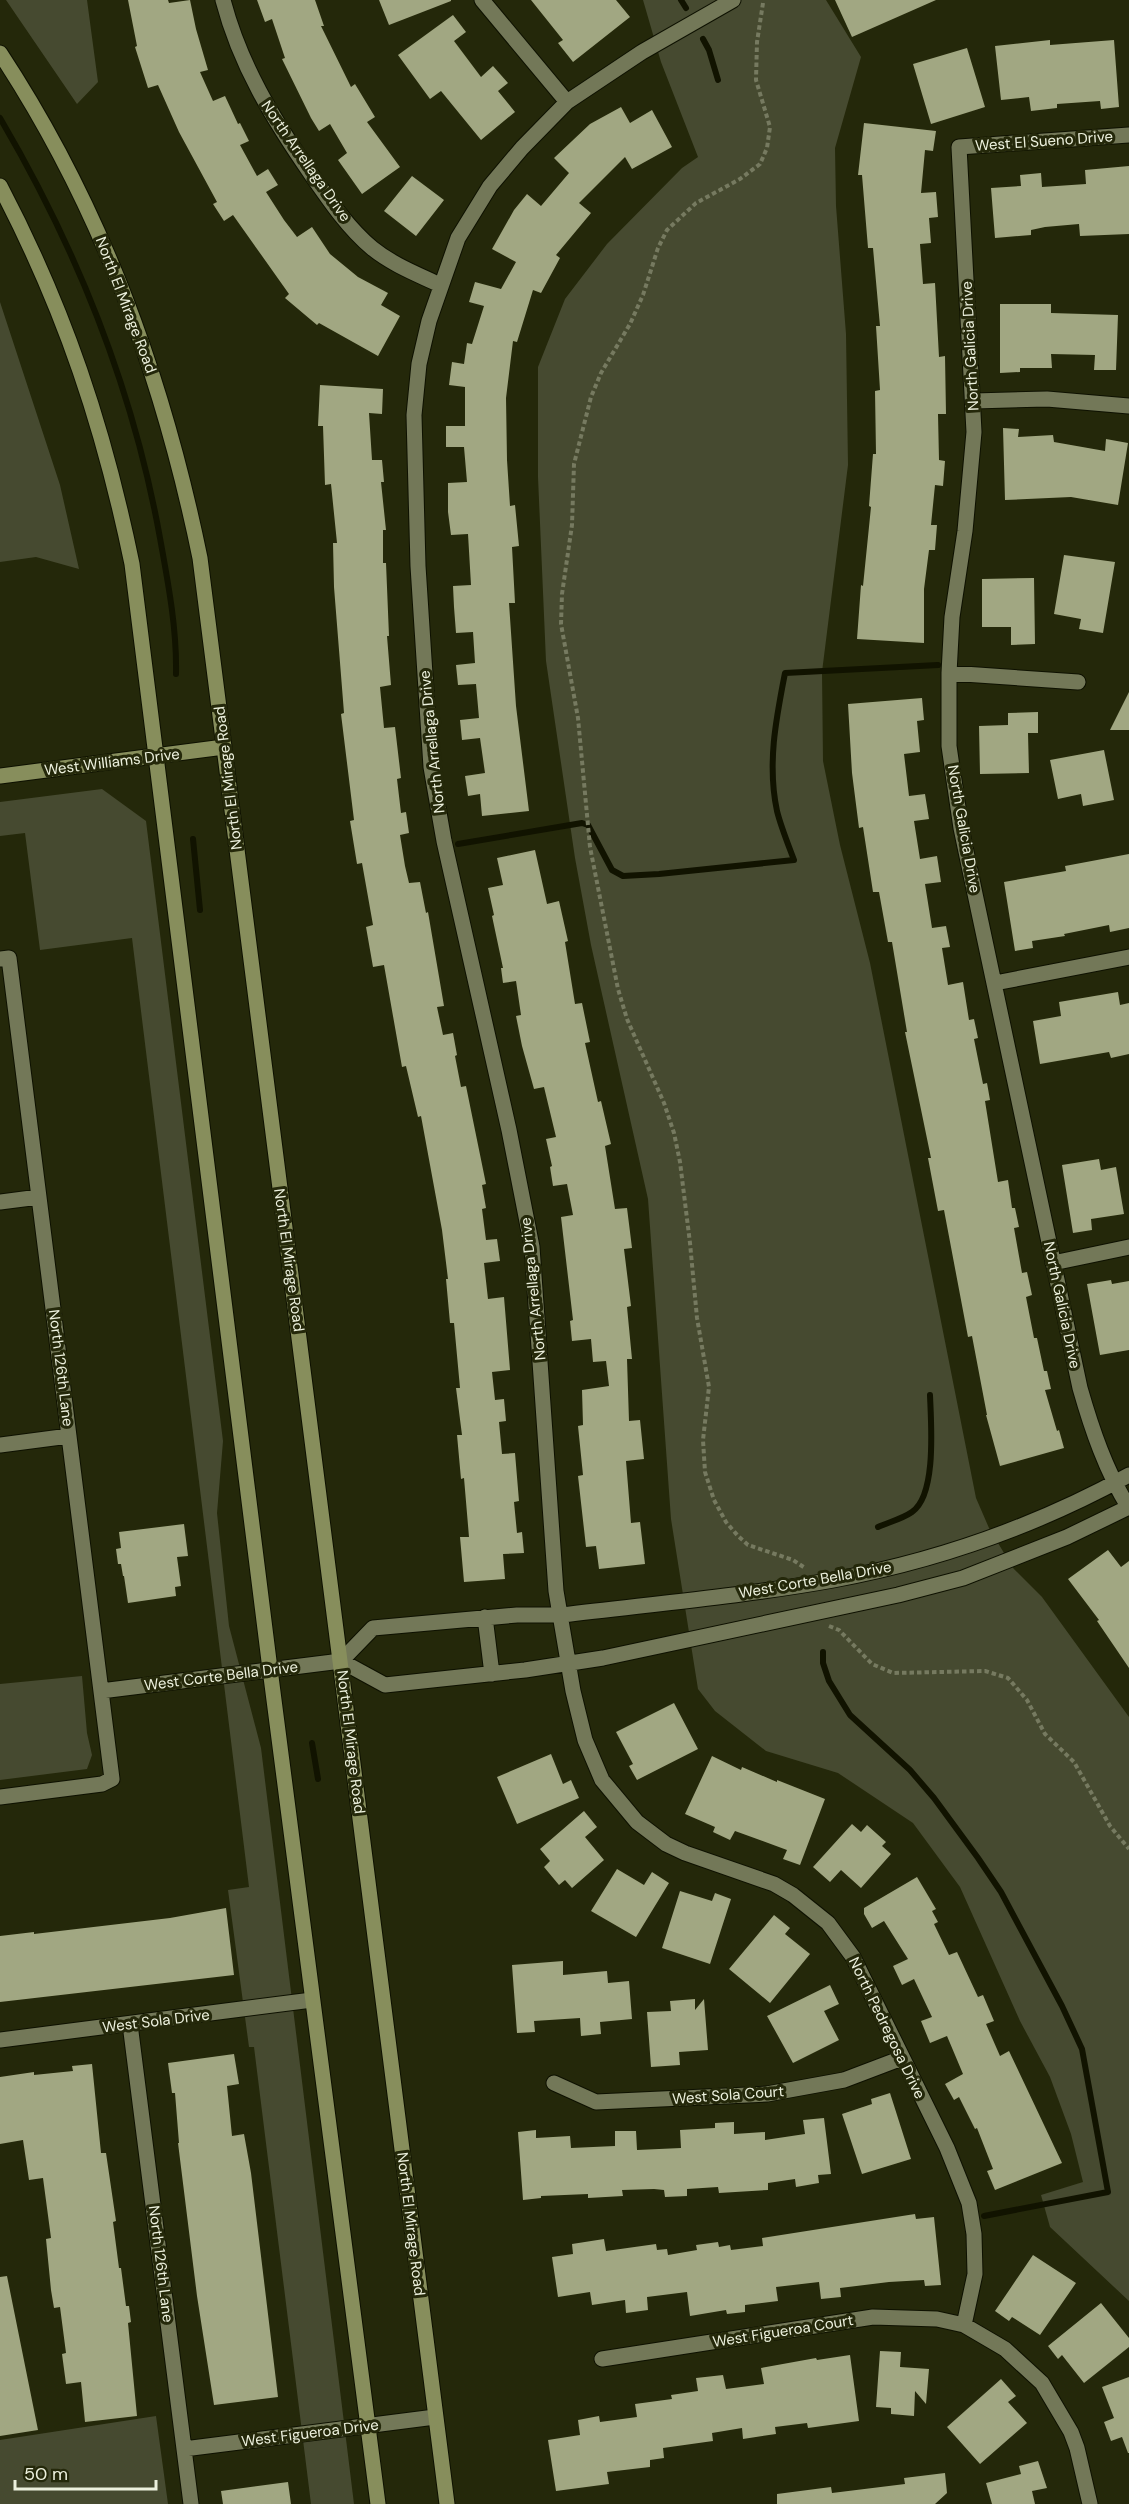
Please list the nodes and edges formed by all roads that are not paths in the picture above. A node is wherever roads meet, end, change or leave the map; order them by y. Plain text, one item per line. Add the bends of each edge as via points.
1 (223, 0) edge
2 (482, 0) edge
3 (733, 0) edge
4 (0, 53) edge
5 (567, 102) junction
6 (1129, 135) edge
7 (959, 147) joint
8 (0, 186) edge
9 (441, 285) junction
10 (974, 401) junction
11 (1129, 406) edge
12 (949, 673) junction
13 (1078, 682) dead end
14 (224, 747) junction
15 (156, 757) junction
16 (0, 776) edge
17 (1129, 957) edge
18 (5, 958) edge
19 (995, 983) junction
20 (39, 1197) junction
21 (0, 1202) edge
22 (1129, 1247) edge
23 (1053, 1263) junction
24 (69, 1436) junction
25 (0, 1445) edge
26 (1129, 1475) edge
27 (1124, 1500) edge
28 (562, 1615) junction
29 (485, 1617) junction
30 (564, 1632) joint
31 (341, 1660) junction
32 (568, 1665) junction
33 (270, 1669) junction
34 (492, 1674) junction
35 (101, 1691) junction
36 (0, 1797) edge
37 (312, 2000) junction
38 (130, 2024) junction
39 (0, 2040) edge
40 (902, 2058) junction
41 (554, 2083) dead end
42 (964, 2325) junction
43 (602, 2359) dead end
44 (435, 2417) junction
45 (368, 2426) junction
46 (184, 2449) junction
47 (191, 2504) edge
48 (378, 2504) edge
49 (447, 2504) edge
50 (1090, 2504) edge

1 - 9 street, North Arrellaga Drive via 254,83 275,122 327,197 372,248 400,267
2 - 5 street
3 - 5 street via 633,57
4 - 14 main road, North El Mirage Road via 80,192 117,272 151,367 179,459 200,558
5 - 9 street via 490,186 458,238
6 - 7 street, West El Sueno Drive
7 - 10 street, North Galicia Drive
8 - 15 main road via 60,313 98,422 139,605
9 - 28 street, North Arrellaga Drive via 419,364 414,415 418,566 431,767 532,1247 556,1591
10 - 11 street via 1047,399
10 - 12 street, North Galicia Drive via 972,465 952,618
12 - 13 street
12 - 19 street, North Galicia Drive via 952,775
14 - 15 main road, West Williams Drive
14 - 31 main road, North El Mirage Road
15 - 16 main road, West Williams Drive
15 - 33 main road
17 - 19 street
18 - 20 street, North 126th Lane
19 - 23 street, North Galicia Drive
20 - 21 street
20 - 24 street, North 126th Lane
22 - 23 street
23 - 27 street, North Galicia Drive via 1092,1430
24 - 25 street
24 - 35 street, North 126th Lane
26 - 27 street, West Corte Bella Drive
27 - 28 street, West Corte Bella Drive via 1059,1509 975,1543 895,1567 832,1580
27 - 32 street, West Corte Bella Drive via 1042,1548 940,1584
28 - 29 street, West Corte Bella Drive
28 - 30 street, North Arrellaga Drive
29 - 31 street, West Corte Bella Drive via 373,1628
29 - 34 street
30 - 32 street, North Pedregosa Drive
31 - 33 street, West Corte Bella Drive
31 - 34 street, West Corte Bella Drive via 385,1685
31 - 44 main road, North El Mirage Road
32 - 34 street, West Corte Bella Drive
32 - 40 street, North Pedregosa Drive via 594,1764 625,1809 666,1844 774,1884 812,1908 840,1936 853,1957
33 - 35 street, West Corte Bella Drive
33 - 37 main road
35 - 36 street, North 126th Lane via 112,1779 102,1784
37 - 38 street, West Sola Drive
37 - 45 main road
38 - 39 street, West Sola Drive
38 - 46 street, North 126th Lane
40 - 41 street, West Sola Court via 844,2080 767,2094 596,2102
40 - 42 street, North Pedregosa Drive via 956,2167 969,2203 975,2274
42 - 43 street, West Figueroa Court via 937,2319 873,2317
42 - 50 street via 1005,2349 1042,2383 1071,2432
44 - 45 street, West Figueroa Drive
44 - 49 main road, North El Mirage Road
45 - 46 street, West Figueroa Drive
45 - 48 main road
46 - 47 street, North 126th Lane

